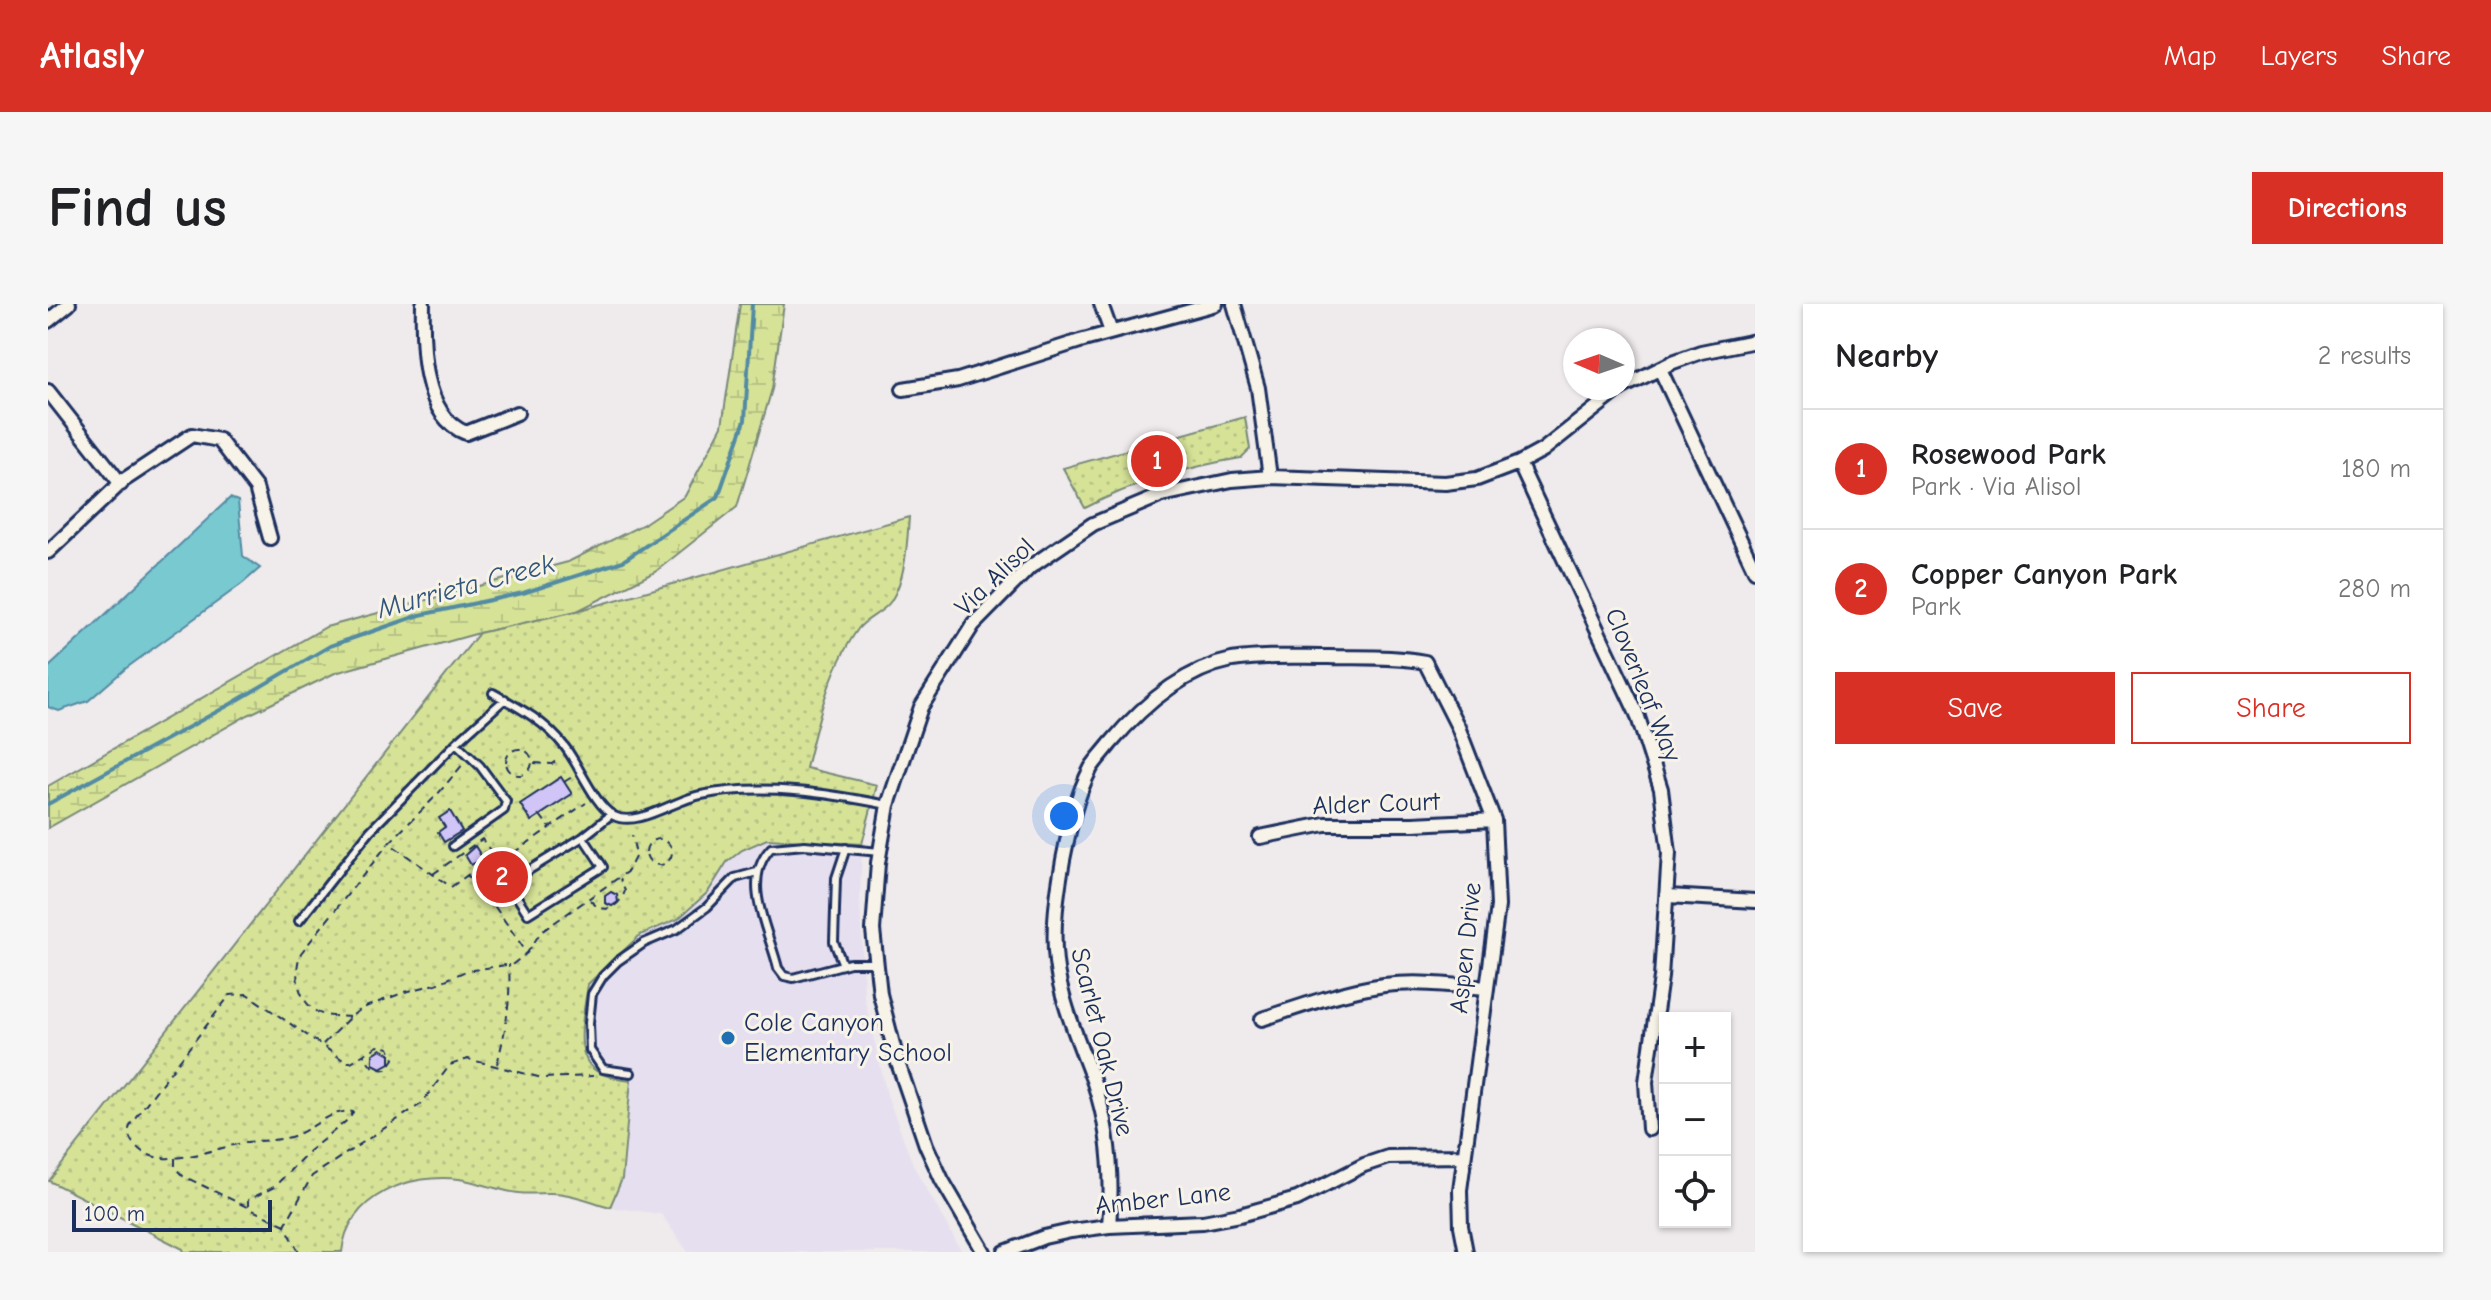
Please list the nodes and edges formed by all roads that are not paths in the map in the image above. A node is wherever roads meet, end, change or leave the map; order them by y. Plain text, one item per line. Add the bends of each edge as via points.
1 (69, 304) edge
2 (423, 304) edge
3 (1101, 304) edge
4 (1216, 304) edge
5 (1234, 304) edge
6 (48, 321) edge
7 (1111, 332) junction
8 (1755, 341) edge
9 (1660, 369) junction
10 (1635, 382) edge
11 (903, 389) dead end
12 (48, 391) edge
13 (1607, 400) edge
14 (517, 413) dead end
15 (1519, 463) junction
16 (1270, 477) junction
17 (121, 484) junction
18 (270, 538) dead end
19 (1749, 543) edge
20 (48, 552) edge
21 (1755, 571) edge
22 (1425, 662) joint
23 (493, 693) dead end
24 (505, 699) junction
25 (456, 743) junction
26 (888, 805) junction
27 (612, 814) junction
28 (1494, 820) junction
29 (583, 837) junction
30 (1260, 837) dead end
31 (453, 846) dead end
32 (846, 848) junction
33 (880, 852) junction
34 (757, 872) junction
35 (1668, 896) junction
36 (1755, 901) edge
37 (299, 921) dead end
38 (877, 963) junction
39 (843, 965) junction
40 (1485, 988) junction
41 (1262, 1019) dead end
42 (631, 1073) dead end
43 (1649, 1129) dead end
44 (1463, 1156) junction
45 (1109, 1226) junction
46 (984, 1252) edge
47 (1005, 1252) edge
48 (1466, 1252) edge

1 - 6 street
2 - 14 street via 429,385 451,428 466,433
3 - 7 street
4 - 7 street
5 - 16 street via 1258,388
7 - 11 street via 958,380
8 - 9 street, Via Alisol via 1701,352
9 - 10 street, Via Alisol
9 - 19 street
12 - 17 street
13 - 15 street, Via Alisol
15 - 16 street, Via Alisol via 1477,479 1445,483
15 - 35 street, Cloverleaf Way via 1649,745 1661,789
16 - 26 street, Via Alisol via 1162,495 1093,524 1030,567 973,625 921,707
17 - 18 street via 192,435 219,440 256,488
17 - 20 street
19 - 21 street
22 - 28 street, Aspen Drive via 1458,727
22 - 45 street, Scarlet Oak Drive via 1279,656 1230,661 1158,695 1092,767 1069,829 1054,940 1056,967 1102,1108
23 - 24 lane
24 - 25 lane
24 - 27 lane via 548,727
25 - 31 lane via 506,801 504,810
25 - 37 lane via 370,831
26 - 27 lane via 802,791 742,790 700,795 634,820
26 - 33 street, Via Alisol
27 - 29 lane
28 - 30 street, Alder Court via 1325,824
28 - 40 street, Aspen Drive via 1498,906
29 - 29 lane via 508,883 528,914 603,867
32 - 33 lane
32 - 34 lane via 771,848
32 - 39 lane via 836,878 834,942
33 - 38 street, Via Alisol via 873,930
34 - 39 lane via 759,901 784,976
34 - 42 lane via 735,878 677,929 618,961 597,985 592,994 590,1050 603,1069
35 - 36 street
35 - 43 street, Cloverleaf Way via 1646,1082
38 - 39 lane
38 - 46 street, Via Alisol via 897,1060 926,1145
40 - 41 street via 1386,985
40 - 44 street, Aspen Drive
44 - 45 street, Amber Lane via 1388,1157 1297,1199 1240,1215
44 - 48 street, Aspen Drive via 1460,1214
45 - 47 street, Amber Lane via 1044,1237

